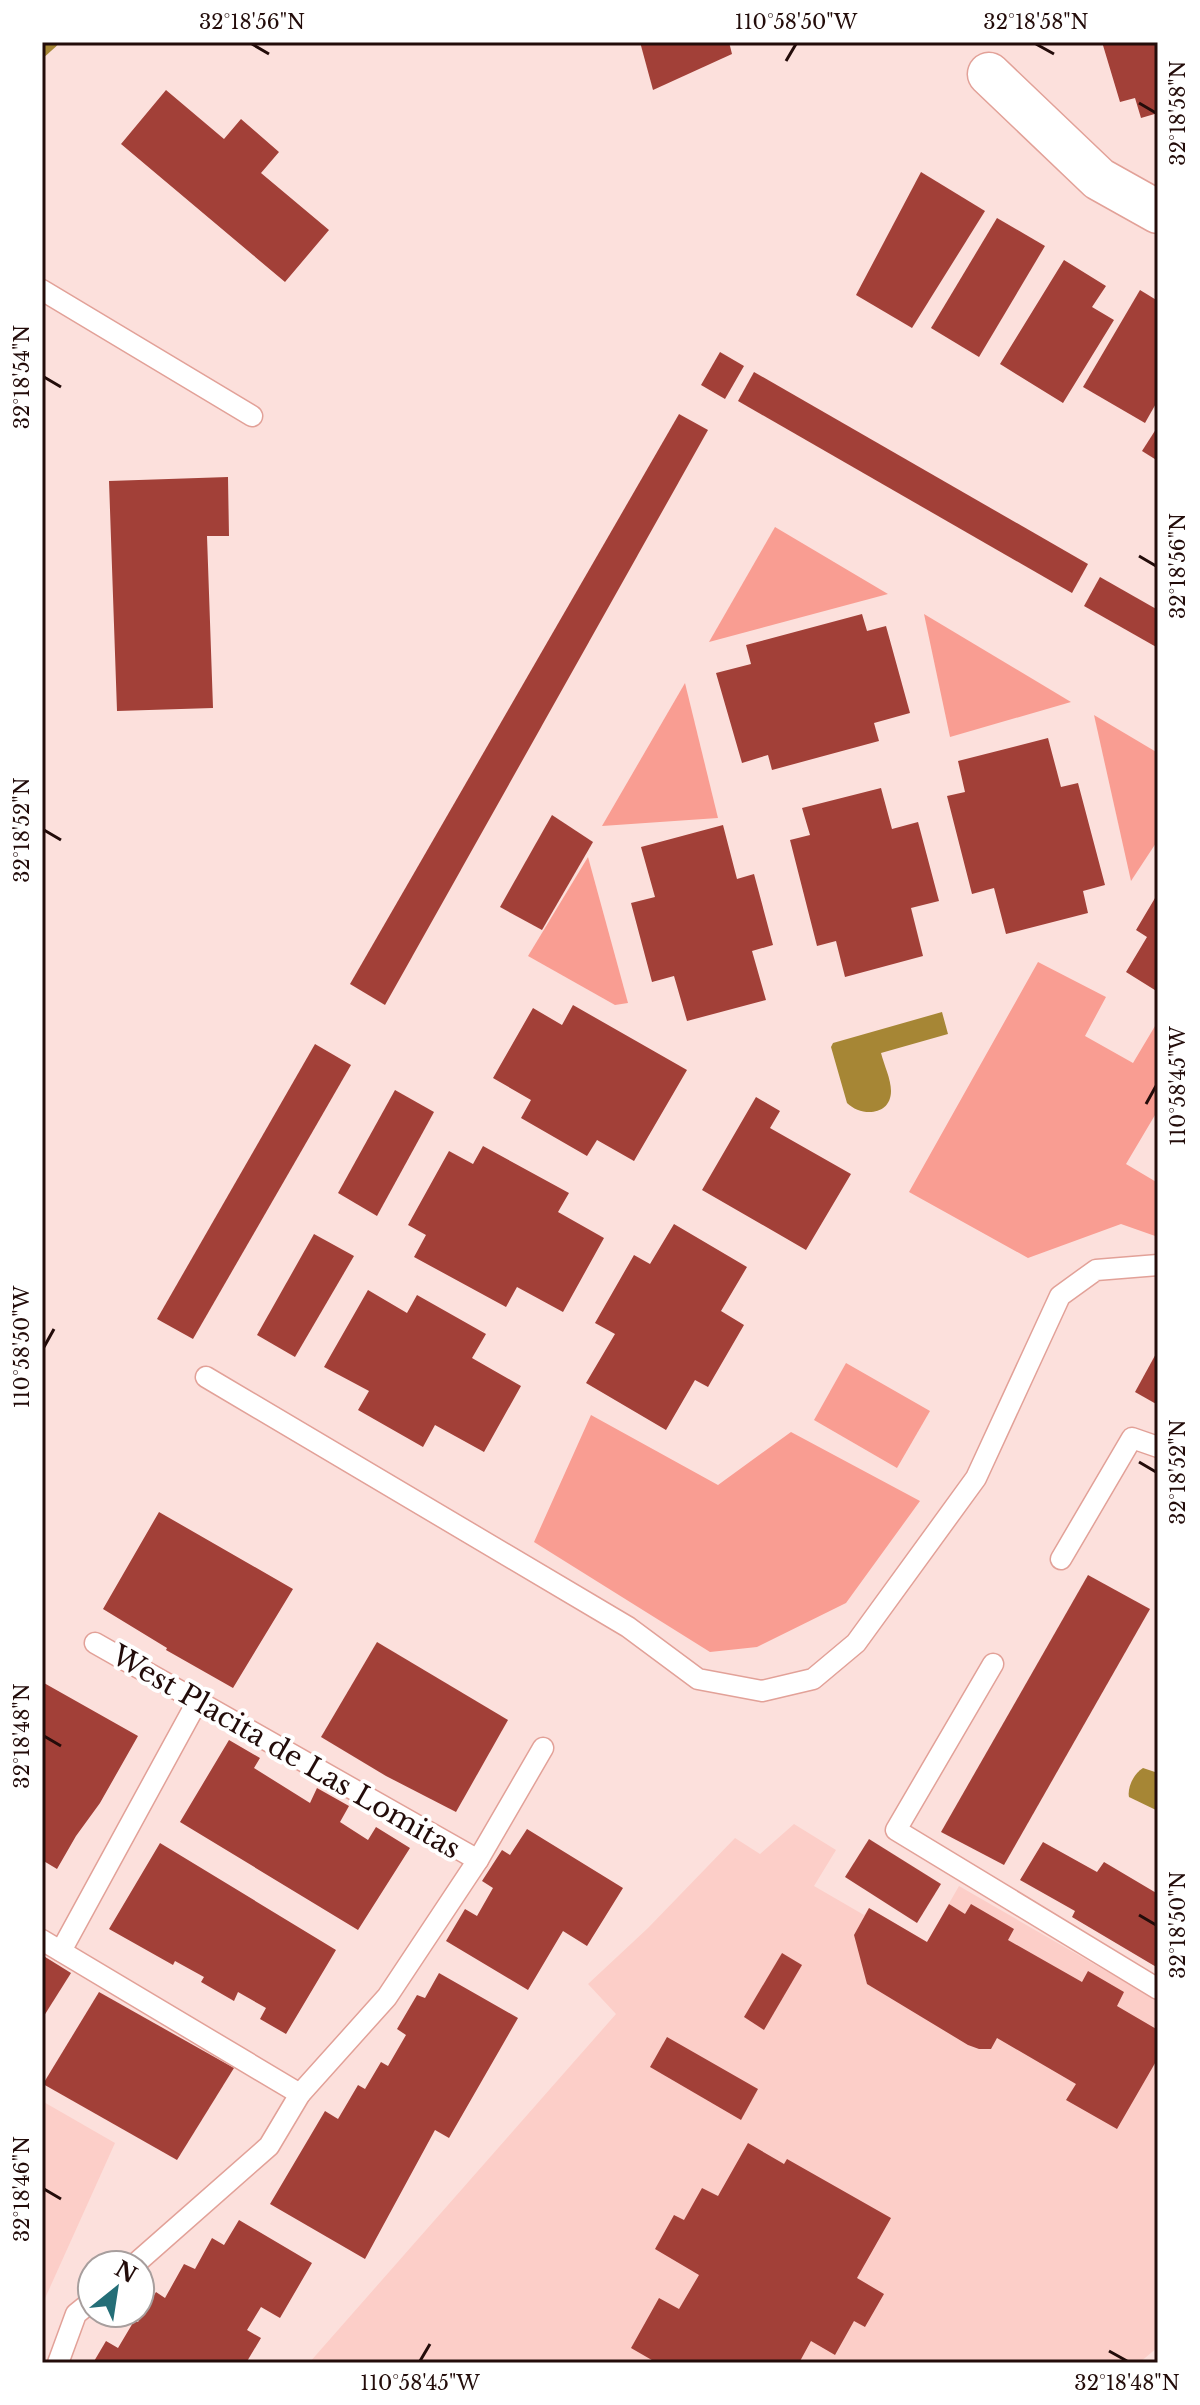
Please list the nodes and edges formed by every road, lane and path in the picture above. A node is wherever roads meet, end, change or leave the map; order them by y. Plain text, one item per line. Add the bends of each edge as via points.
1 (989, 74) dead end
2 (1158, 212) edge
3 (42, 290) edge
4 (252, 416) dead end
5 (1158, 1265) edge
6 (206, 1377) dead end
7 (1158, 1447) edge
8 (1061, 1559) dead end
9 (95, 1643) dead end
10 (993, 1664) dead end
11 (197, 1702) junction
12 (543, 1748) dead end
13 (478, 1860) junction
14 (42, 1940) edge
15 (61, 1951) junction
16 (1158, 1989) edge
17 (300, 2094) junction
18 (152, 2249) edge
19 (76, 2314) edge
20 (58, 2363) edge

1 - 2 street via 1099,179
3 - 4 lane
5 - 6 lane via 1096,1270 1060,1296 976,1478 856,1643 813,1679 762,1691 698,1679 628,1627
7 - 8 lane via 1132,1438
9 - 11 lane, West Placita de Las Lomitas
10 - 16 lane via 896,1830
11 - 13 lane, West Placita de Las Lomitas
11 - 15 lane
12 - 13 lane
13 - 17 lane via 387,1997
14 - 15 lane
15 - 17 lane
17 - 18 lane via 269,2146
19 - 20 lane

